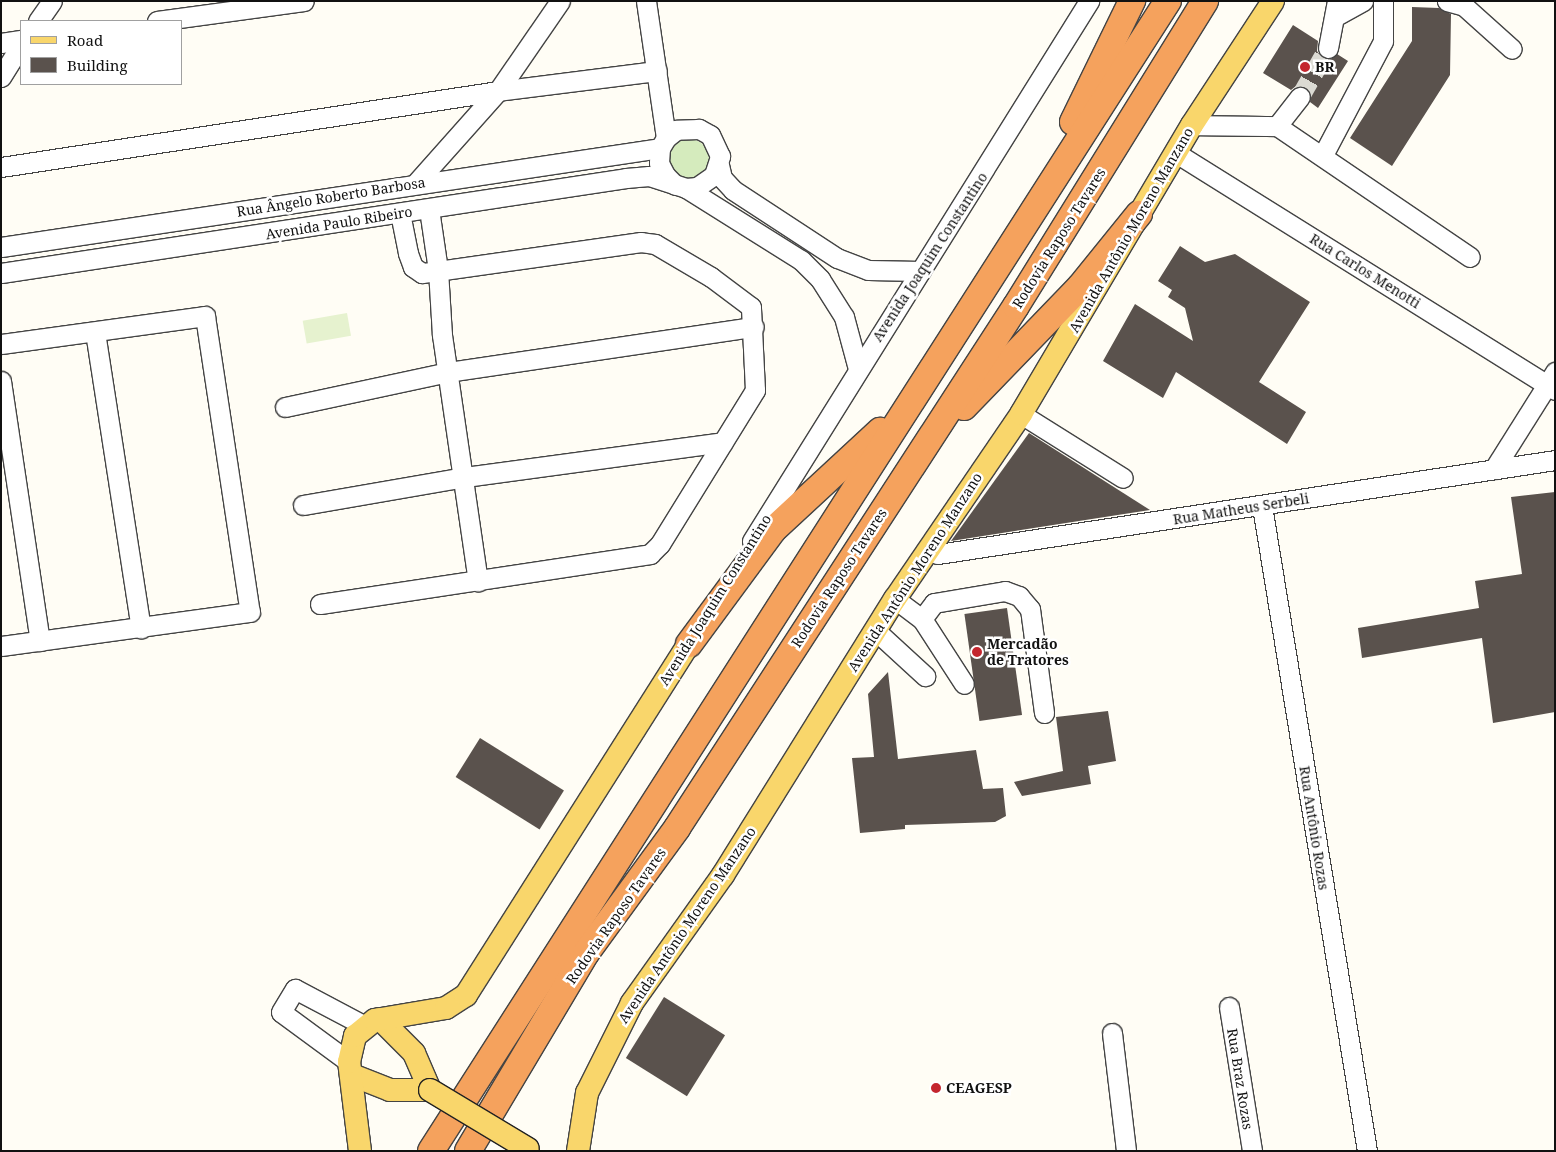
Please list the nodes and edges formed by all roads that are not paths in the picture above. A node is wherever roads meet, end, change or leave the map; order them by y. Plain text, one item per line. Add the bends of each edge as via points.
1 (52, 1) edge
2 (304, 1) edge
3 (560, 1) edge
4 (646, 1) edge
5 (1089, 1) edge
6 (1132, 1) edge
7 (1168, 1) edge
8 (1205, 1) edge
9 (1273, 1) edge
10 (1363, 1) edge
11 (1384, 1) edge
12 (1447, 1) edge
13 (1336, 8) edge
14 (39, 20) edge
15 (164, 20) edge
16 (20, 40) edge
17 (1, 43) edge
18 (20, 47) edge
19 (1328, 48) tunnel mouth
20 (1512, 49) dead end
21 (657, 71) junction
22 (1, 77) edge
23 (498, 91) junction
24 (1300, 96) tunnel mouth
25 (1192, 125) junction
26 (1276, 126) junction
27 (663, 143) junction
28 (1176, 153) junction
29 (1323, 155) junction
30 (719, 165) junction
31 (1, 167) edge
32 (416, 183) junction
33 (681, 186) junction
34 (429, 209) junction
35 (400, 213) junction
36 (1139, 214) junction
37 (1022, 225) junction
38 (1, 247) edge
39 (1470, 257) dead end
40 (438, 270) junction
41 (921, 271) junction
42 (1, 273) edge
43 (754, 328) junction
44 (95, 332) junction
45 (1, 344) edge
46 (858, 369) junction
47 (448, 372) junction
48 (1, 381) edge
49 (1552, 382) edge
50 (285, 407) dead end
51 (904, 409) junction
52 (1021, 414) junction
53 (724, 442) junction
54 (1555, 460) edge
55 (1494, 469) junction
56 (465, 477) junction
57 (1123, 478) dead end
58 (303, 505) dead end
59 (1262, 506) junction
60 (928, 549) junction
61 (847, 567) junction
62 (478, 581) junction
63 (895, 599) junction
64 (320, 604) dead end
65 (922, 619) junction
66 (141, 628) junction
67 (876, 630) junction
68 (40, 640) junction
69 (689, 644) junction
70 (1, 646) edge
71 (925, 676) dead end
72 (964, 684) dead end
73 (1044, 713) dead end
74 (1229, 1007) dead end
75 (372, 1022) junction
76 (1112, 1033) dead end
77 (350, 1068) junction
78 (430, 1090) junction
79 (529, 1150) edge
80 (360, 1151) edge
81 (431, 1151) edge
82 (468, 1151) edge
83 (578, 1151) edge
84 (1126, 1151) edge
85 (1252, 1151) edge
86 (1367, 1151) edge

1 - 14 street
2 - 15 street
3 - 23 street
4 - 21 street
5 - 41 street, Avenida Joaquim Constantino
6 - 37 highway
7 - 37 highway, Rodovia Raposo Tavares
8 - 61 highway, Rodovia Raposo Tavares via 1016,306
9 - 25 main road, Avenida Antônio Moreno Manzano
10 - 13 street
11 - 29 street via 1383,41
12 - 20 street via 1464,6
13 - 19 street
16 - 17 street
18 - 22 street
21 - 23 street
21 - 27 street
23 - 31 street
23 - 32 street
24 - 26 street
25 - 26 street
25 - 28 main road, Avenida Antônio Moreno Manzano
26 - 29 street
27 - 30 street via 676,130 699,129 717,144
27 - 32 street, Rua Ângelo Roberto Barbosa
27 - 33 street via 659,162 665,175
28 - 36 main road, Avenida Antônio Moreno Manzano
28 - 49 street, Rua Carlos Menotti
29 - 39 street
30 - 33 street via 707,182
30 - 41 street via 722,178 733,190 837,258 868,270
32 - 38 street, Rua Ângelo Roberto Barbosa
33 - 34 street, Avenida Paulo Ribeiro via 649,176 626,178
33 - 46 street, Avenida Paulo Ribeiro via 801,260 814,273 835,299 844,317
34 - 35 street, Avenida Paulo Ribeiro
34 - 40 street
35 - 40 street via 413,267 422,273
35 - 42 street, Avenida Paulo Ribeiro
36 - 52 main road, Avenida Antônio Moreno Manzano
36 - 61 highway via 1080,287 962,409
37 - 51 highway, Rodovia Raposo Tavares
40 - 43 street via 650,242 747,302
40 - 47 street
41 - 46 street, Avenida Joaquim Constantino
43 - 47 street
43 - 53 street via 755,390
44 - 45 street
44 - 66 street
44 - 66 street via 205,316 250,612
46 - 69 street, Avenida Joaquim Constantino
47 - 50 street
47 - 56 street
48 - 68 street
49 - 55 street
51 - 69 highway via 773,530
51 - 81 highway, Rodovia Raposo Tavares
52 - 57 street
52 - 60 main road, Avenida Antônio Moreno Manzano
53 - 56 street
53 - 62 street via 660,544 650,554
54 - 55 street, Rua Matheus Serbeli
55 - 59 street, Rua Matheus Serbeli
56 - 58 street
56 - 62 street
59 - 60 street, Rua Matheus Serbeli via 938,554
59 - 86 street, Rua Antônio Rozas
60 - 63 main road, Avenida Antônio Moreno Manzano
61 - 82 highway, Rodovia Raposo Tavares via 677,828 586,953
62 - 64 street
63 - 65 street
63 - 67 main road, Avenida Antônio Moreno Manzano
65 - 72 street
65 - 73 street via 934,603 1005,591 1019,596 1030,609
66 - 68 street
67 - 71 street
67 - 83 main road, Avenida Antônio Moreno Manzano via 723,875 632,1004 587,1093
68 - 70 street
69 - 75 main road, Avenida Joaquim Constantino via 466,995 446,1008
74 - 85 street, Rua Braz Rozas
75 - 77 main road via 352,1042
75 - 77 street via 295,989 281,1012
75 - 78 main road via 414,1053 429,1081
76 - 84 street
77 - 78 main road via 390,1090
77 - 80 main road
78 - 79 main road, bridge

